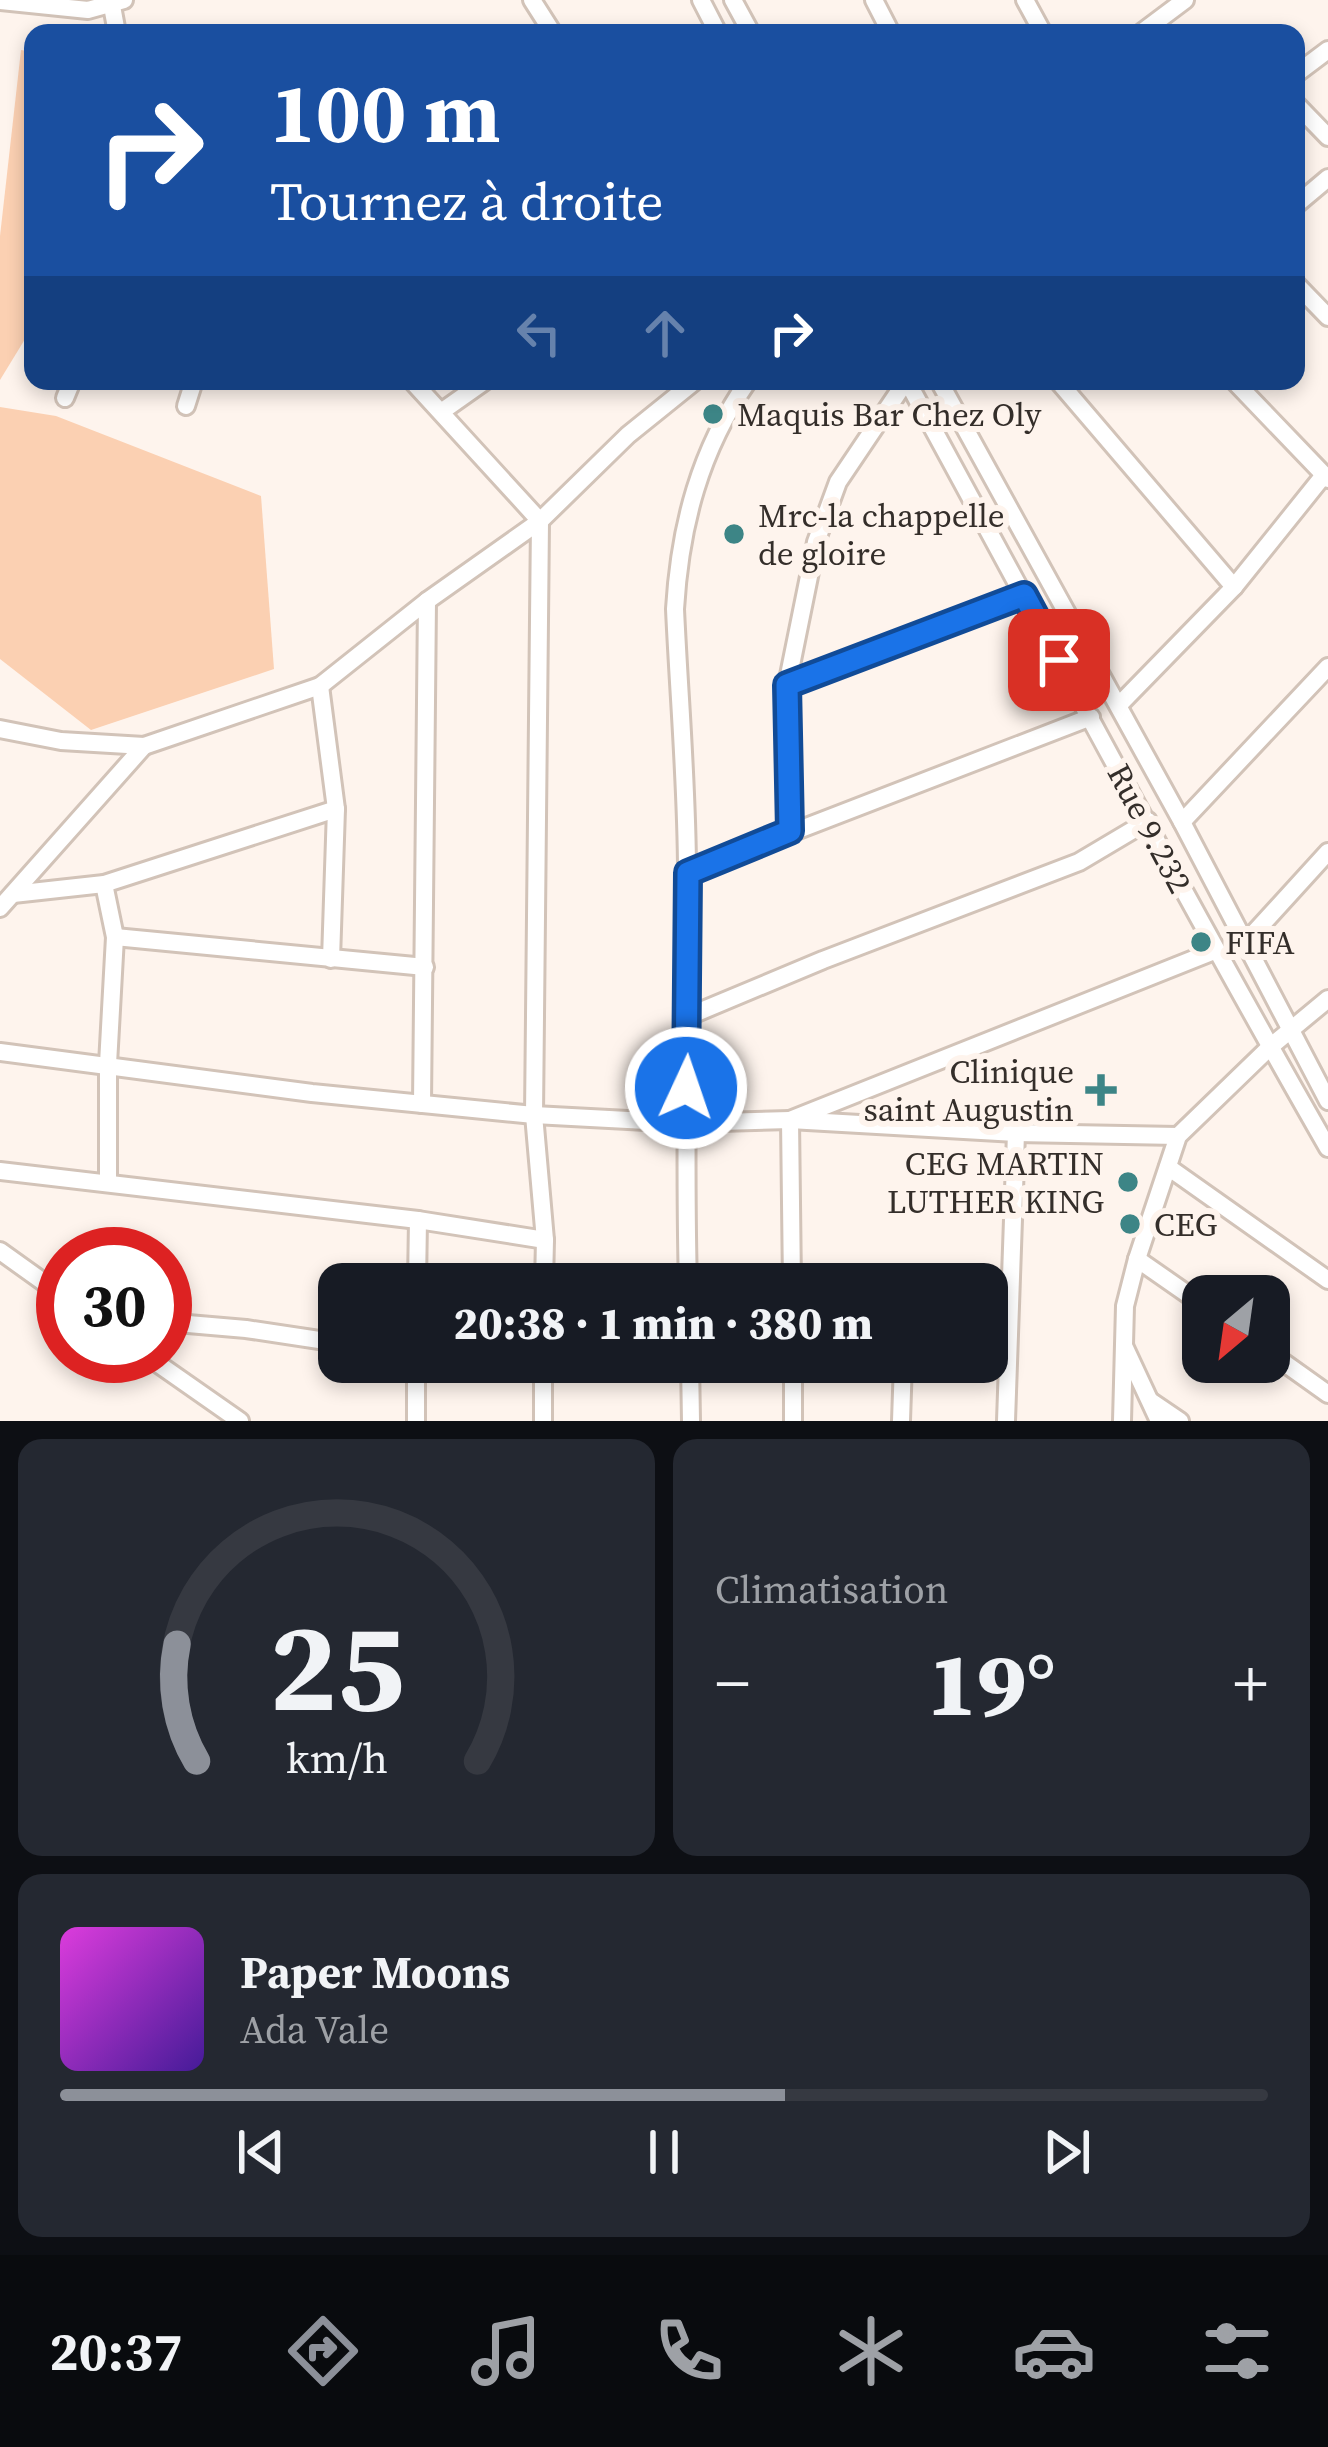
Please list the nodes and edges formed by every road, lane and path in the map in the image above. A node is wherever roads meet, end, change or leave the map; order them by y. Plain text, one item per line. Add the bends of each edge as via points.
1 (1185, 0) edge
2 (0, 1) edge
3 (118, 3) edge
4 (1153, 24) edge
5 (1305, 113) edge
6 (1328, 137) edge
7 (1328, 178) edge
8 (1305, 198) edge
9 (1305, 293) edge
10 (1328, 317) edge
11 (191, 390) edge
12 (421, 390) edge
13 (473, 390) edge
14 (684, 390) edge
15 (743, 390) edge
16 (901, 390) edge
17 (912, 390) edge
18 (944, 390) edge
19 (1066, 390) edge
20 (1243, 390) edge
21 (186, 406) dead end
22 (442, 412) junction
23 (1326, 477) edge
24 (540, 520) junction
25 (1234, 587) junction
26 (1024, 595) junction
27 (427, 601) junction
28 (1328, 667) edge
29 (787, 685) junction
30 (320, 686) junction
31 (1119, 705) junction
32 (1091, 717) junction
33 (0, 729) edge
34 (145, 746) junction
35 (336, 809) junction
36 (1148, 821) junction
37 (1182, 822) junction
38 (790, 831) junction
39 (1328, 852) edge
40 (688, 873) junction
41 (104, 884) junction
42 (6, 901) edge
43 (115, 937) junction
44 (1246, 943) junction
45 (1214, 951) junction
46 (331, 959) junction
47 (425, 967) junction
48 (1328, 998) edge
49 (689, 1016) junction
50 (1291, 1030) junction
51 (1270, 1047) junction
52 (0, 1052) edge
53 (108, 1064) junction
54 (1328, 1101) edge
55 (422, 1103) junction
56 (534, 1115) junction
57 (790, 1120) junction
58 (684, 1123) junction
59 (1016, 1133) junction
60 (1178, 1136) junction
61 (1328, 1148) edge
62 (1168, 1167) junction
63 (0, 1171) edge
64 (108, 1183) junction
65 (418, 1220) junction
66 (545, 1240) junction
67 (0, 1250) edge
68 (1137, 1258) junction
69 (417, 1263) edge
70 (544, 1263) edge
71 (687, 1263) edge
72 (792, 1263) edge
73 (36, 1277) edge
74 (1328, 1280) edge
75 (1182, 1290) edge
76 (1010, 1300) joint
77 (192, 1324) edge
78 (318, 1340) edge
79 (1121, 1342) junction
80 (1290, 1367) edge
81 (186, 1383) edge
82 (416, 1383) edge
83 (544, 1383) edge
84 (690, 1383) edge
85 (793, 1383) edge
86 (903, 1383) edge
87 (1328, 1394) edge
88 (1152, 1401) junction
89 (240, 1421) edge
90 (416, 1421) edge
91 (543, 1421) edge
92 (691, 1421) edge
93 (793, 1421) edge
94 (902, 1421) edge
95 (1006, 1421) edge
96 (1122, 1421) edge
97 (1159, 1421) edge
98 (1180, 1421) edge

1 - 4 street
2 - 3 street via 88,10
5 - 6 street
7 - 8 street
9 - 10 street
11 - 21 street
12 - 22 street
13 - 22 street
14 - 24 street
15 - 40 street via 708,449 677,566
16 - 29 street via 825,512
17 - 26 street, Rue 9.232
18 - 31 street, Rue 9.232
19 - 25 street
20 - 23 street
22 - 24 street
23 - 25 street
24 - 27 street
24 - 56 street
25 - 31 street
26 - 29 street
26 - 32 street, Rue 9.232
27 - 30 street
27 - 47 street
28 - 37 street
29 - 38 street
30 - 34 street
30 - 35 street
31 - 37 street, Rue 9.232
32 - 36 street, Rue 9.232
32 - 38 street
33 - 34 street
34 - 42 street
35 - 41 street
35 - 46 street
36 - 45 street, Rue 9.232
36 - 49 street via 1079,862
37 - 44 street, Rue 9.232
38 - 40 street
39 - 44 street
40 - 49 street
41 - 42 street
41 - 43 street
43 - 46 street
43 - 53 street
44 - 50 street, Rue 9.232
45 - 51 street, Rue 9.232
45 - 57 street
46 - 47 street
47 - 55 street
48 - 50 street
49 - 58 street
50 - 51 street
50 - 54 street, Rue 9.232
51 - 60 street
51 - 61 street, Rue 9.232
52 - 53 street
53 - 55 street
53 - 64 street
55 - 56 street
56 - 58 street
56 - 66 street
57 - 58 street
57 - 59 street
57 - 72 street
58 - 71 street
59 - 60 street
59 - 76 street
60 - 62 street
62 - 68 street
62 - 74 street
63 - 64 street
64 - 65 street
65 - 66 street
65 - 69 street
66 - 70 street
67 - 73 street
68 - 75 street
68 - 79 street
76 - 95 street
77 - 78 street
79 - 88 street
79 - 96 street
80 - 87 street
81 - 89 street
82 - 90 street
83 - 91 street
84 - 92 street
85 - 93 street
86 - 94 street
88 - 97 street
88 - 98 street

